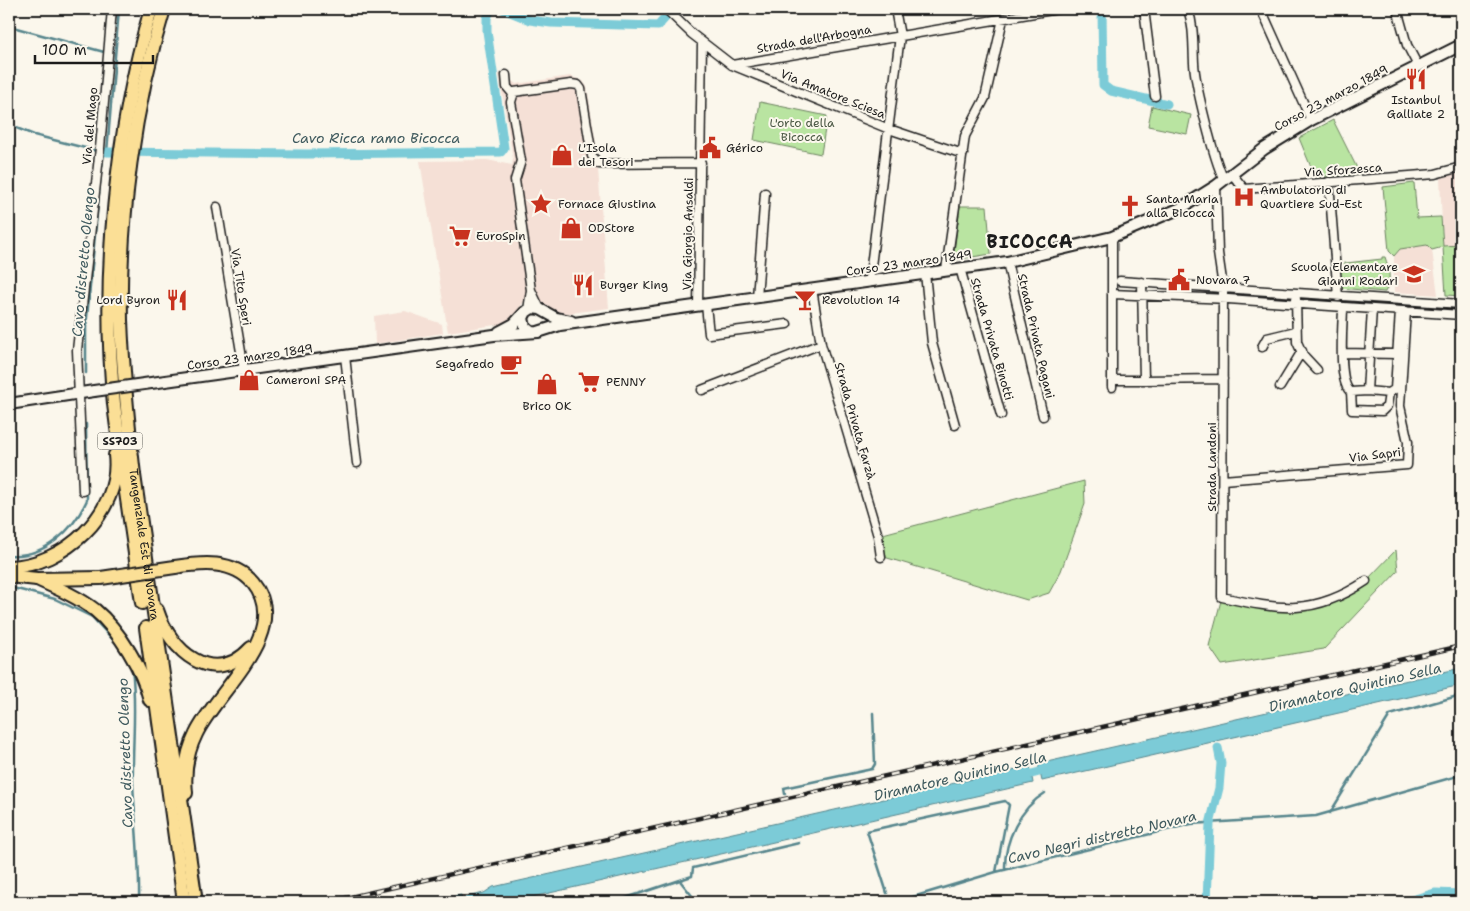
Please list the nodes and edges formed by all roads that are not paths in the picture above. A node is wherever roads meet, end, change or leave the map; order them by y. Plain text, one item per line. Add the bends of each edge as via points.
1 (112, 9) edge
2 (151, 9) edge
3 (164, 9) edge
4 (666, 9) edge
5 (895, 9) edge
6 (1058, 9) edge
7 (1144, 9) edge
8 (1188, 9) edge
9 (1261, 9) edge
10 (1397, 9) edge
11 (1003, 19) junction
12 (900, 36) junction
13 (702, 42) junction
14 (1461, 45) edge
15 (732, 65) junction
16 (1418, 66) junction
17 (506, 75) dead end
18 (513, 94) junction
19 (1155, 96) dead end
20 (1310, 120) junction
21 (889, 129) junction
22 (962, 154) junction
23 (701, 163) junction
24 (1461, 167) edge
25 (1224, 180) junction
26 (1329, 182) junction
27 (765, 193) dead end
28 (217, 208) dead end
29 (1112, 237) junction
30 (1008, 262) junction
31 (960, 268) junction
32 (946, 270) junction
33 (925, 273) junction
34 (1120, 281) dead end
35 (869, 282) junction
36 (1142, 282) junction
37 (1223, 288) junction
38 (812, 289) junction
39 (531, 290) junction
40 (1112, 294) junction
41 (1296, 294) junction
42 (1142, 295) junction
43 (1338, 296) junction
44 (758, 297) junction
45 (1223, 298) junction
46 (1296, 303) junction
47 (1461, 304) edge
48 (702, 305) junction
49 (1343, 307) junction
50 (541, 309) junction
51 (1372, 309) junction
52 (527, 311) junction
53 (1403, 311) junction
54 (1461, 315) edge
55 (578, 323) junction
56 (788, 324) dead end
57 (544, 329) junction
58 (530, 331) junction
59 (1296, 331) junction
60 (494, 335) junction
61 (821, 344) junction
62 (1262, 347) dead end
63 (1302, 351) junction
64 (1342, 353) junction
65 (1369, 353) junction
66 (1397, 354) junction
67 (345, 356) junction
68 (244, 370) junction
69 (1317, 370) dead end
70 (1223, 379) junction
71 (1117, 380) dead end
72 (1144, 380) junction
73 (1112, 387) dead end
74 (1280, 387) dead end
75 (702, 390) dead end
76 (1367, 390) junction
77 (1351, 392) junction
78 (1389, 393) junction
79 (79, 394) junction
80 (114, 403) junction
81 (9, 404) edge
82 (1002, 415) dead end
83 (1043, 416) dead end
84 (955, 425) dead end
85 (357, 463) dead end
86 (1223, 480) junction
87 (83, 491) dead end
88 (881, 557) dead end
89 (9, 567) edge
90 (9, 576) edge
91 (148, 578) junction
92 (37, 580) junction
93 (1366, 581) dead end
94 (260, 638) junction
95 (164, 757) junction
96 (186, 873) junction
97 (184, 902) edge
98 (196, 902) edge

1 - 79 street, Via del Mago via 100,151 77,350
2 - 80 highway, Tangenziale Est di Novara / SS703 via 132,88 114,223 110,313
3 - 91 highway, Tangenziale Est di Novara / SS703 via 147,71 134,143 124,231 122,308 126,407
4 - 13 street, Via Amatore Sciesa
5 - 12 street
6 - 11 street, Strada dell'Arbogna
7 - 19 street
8 - 25 street, Strada Landoni via 1195,43 1198,86
9 - 20 street
10 - 16 street via 1407,45
11 - 12 street, Strada dell'Arbogna
11 - 22 street via 985,98 965,136
12 - 15 street, Strada dell'Arbogna
12 - 21 street
13 - 15 street, Via Amatore Sciesa
13 - 23 street, Via Giorgio Ansaldi
14 - 16 main road, Corso 23 marzo 1849
15 - 21 street, Via Amatore Sciesa
16 - 20 main road, Corso 23 marzo 1849
17 - 18 street via 507,87
18 - 23 street, Via Giorgio Ansaldi via 518,90 578,85 593,160 599,164
18 - 39 street via 511,102 521,161 515,180
20 - 25 main road, Corso 23 marzo 1849
21 - 22 street, Via Amatore Sciesa
21 - 35 street
22 - 32 street
23 - 48 street, Via Giorgio Ansaldi
24 - 26 street, Via Sforzesca via 1436,174
25 - 26 street, Via Sforzesca via 1244,189
25 - 29 main road, Corso 23 marzo 1849 via 1181,208
25 - 37 street, Strada Landoni via 1218,253
26 - 43 street
27 - 44 street
28 - 68 street, Via Tito Speri
29 - 30 main road, Corso 23 marzo 1849
29 - 40 street
30 - 31 main road, Corso 23 marzo 1849
30 - 83 street, Strada Privata Pagani
31 - 32 main road, Corso 23 marzo 1849
31 - 82 street, Strada Privata Binotti
32 - 33 main road, Corso 23 marzo 1849
33 - 35 main road, Corso 23 marzo 1849
33 - 84 street via 932,343
34 - 36 street
35 - 38 main road, Corso 23 marzo 1849
36 - 37 street
36 - 42 street
37 - 41 street
37 - 45 street, Strada Landoni
38 - 44 main road, Corso 23 marzo 1849
38 - 61 street, Strada Privata Farzà
39 - 50 street
39 - 52 street
40 - 42 street
40 - 73 street
41 - 43 street
41 - 46 street
42 - 45 street
42 - 72 street
43 - 47 street
44 - 48 main road, Corso 23 marzo 1849
45 - 46 street
45 - 70 street, Strada Landoni
46 - 49 street
46 - 59 street
48 - 55 main road, Corso 23 marzo 1849
48 - 56 street, Via Giorgio Ansaldi via 709,334
49 - 51 street
49 - 64 street
50 - 52 main road
50 - 55 main road, Corso 23 marzo 1849 via 556,318
50 - 57 main road via 547,321
51 - 53 street
51 - 65 street
52 - 58 main road via 523,322
52 - 60 main road, Corso 23 marzo 1849 via 514,324
53 - 54 street
53 - 66 street
53 - 86 street, Via Sapri via 1400,406 1408,442 1407,465
55 - 57 main road, Corso 23 marzo 1849
57 - 58 main road
58 - 60 main road, Corso 23 marzo 1849
59 - 62 street via 1266,338
59 - 63 street
60 - 67 main road, Corso 23 marzo 1849
61 - 75 street
61 - 88 street, Strada Privata Farzà via 878,536
63 - 69 street
63 - 74 street
64 - 65 street
64 - 77 street via 1345,385
65 - 66 street
65 - 76 street
66 - 78 street via 1395,389
67 - 68 main road, Corso 23 marzo 1849
67 - 85 street
68 - 79 main road, Corso 23 marzo 1849, bridge
70 - 72 street
70 - 86 street, Strada Landoni
71 - 72 street
76 - 77 street
76 - 78 street
77 - 78 street via 1352,410 1358,412 1382,411 1387,406
79 - 81 main road, Corso 23 marzo 1849
79 - 87 street, Via del Mago
80 - 89 highway, SS703 via 116,462 102,510 86,532 70,545 37,563
80 - 95 highway, Tangenziale Est di Novara / SS703
86 - 93 street, Strada Landoni via 1222,597 1283,609 1333,599
90 - 92 highway, SS703
91 - 94 highway, SS703 via 160,620 169,638 182,653 195,661 220,665 247,652
91 - 96 highway, Tangenziale Est di Novara / SS703
92 - 94 highway, SS703, bridge via 101,578 201,563 222,564 251,581 261,594 266,621
92 - 95 highway, SS703 via 62,590 95,610 134,660 148,690
94 - 96 highway, SS703 via 204,719 189,753
95 - 96 highway, Tangenziale Est di Novara / SS703
96 - 97 highway, Tangenziale Est di Novara / SS703
96 - 98 highway, Tangenziale Est di Novara / SS703

